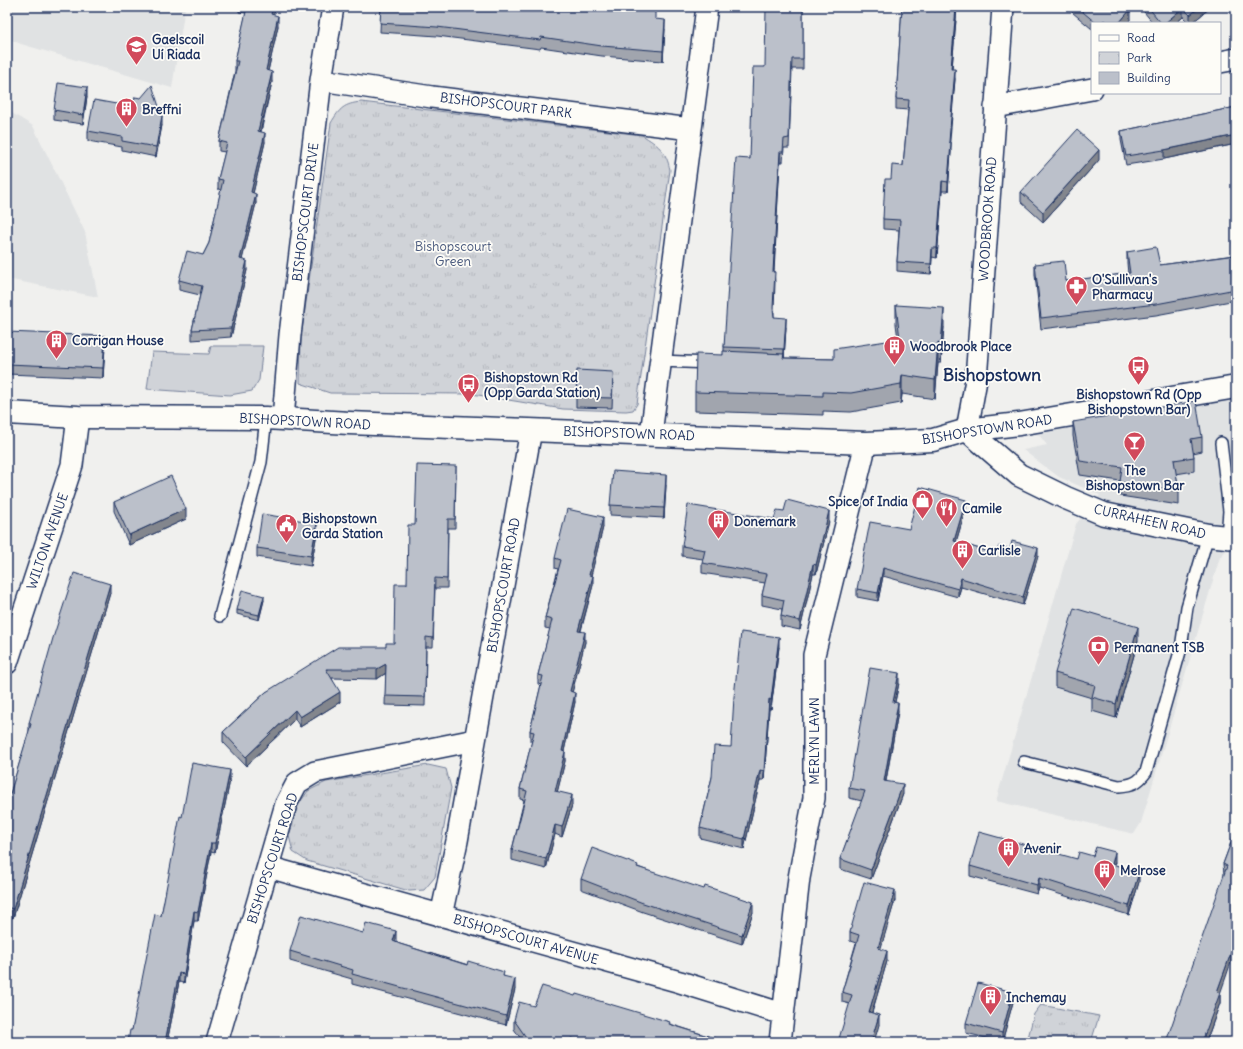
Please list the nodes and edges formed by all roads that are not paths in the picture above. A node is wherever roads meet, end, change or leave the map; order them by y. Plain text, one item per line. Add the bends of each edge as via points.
1 (333, 7) edge
2 (707, 7) edge
3 (1003, 7) edge
4 (1236, 59) edge
5 (1221, 62) edge
6 (322, 80) junction
7 (1091, 89) edge
8 (995, 107) junction
9 (691, 128) junction
10 (660, 361) junction
11 (721, 364) edge
12 (1236, 387) edge
13 (10, 414) edge
14 (78, 417) junction
15 (275, 418) junction
16 (531, 430) junction
17 (968, 430) junction
18 (651, 434) junction
19 (866, 444) junction
20 (1221, 444) dead end
21 (1224, 537) edge
22 (220, 616) dead end
23 (7, 663) edge
24 (475, 740) junction
25 (1024, 762) dead end
26 (268, 867) junction
27 (441, 916) junction
28 (783, 1014) junction
29 (217, 1042) edge
30 (780, 1042) edge

1 - 6 street, BISHOPSCOURT DRIVE
2 - 9 street
3 - 8 street, WOODBROOK ROAD
4 - 5 street
6 - 9 street, BISHOPSCOURT PARK via 432,97
6 - 15 street, BISHOPSCOURT DRIVE via 290,335
7 - 8 street
8 - 17 street, WOODBROOK ROAD via 976,380
9 - 10 street
10 - 11 lane
10 - 18 street
12 - 17 main road, BISHOPSTOWN ROAD
13 - 14 main road, BISHOPSTOWN ROAD
14 - 15 main road, BISHOPSTOWN ROAD
14 - 23 street, WILTON AVENUE via 72,465
15 - 16 main road, BISHOPSTOWN ROAD
15 - 22 lane
16 - 18 main road, BISHOPSTOWN ROAD
16 - 24 street, BISHOPSCOURT ROAD
17 - 19 main road, BISHOPSTOWN ROAD via 933,440
17 - 21 main road, CURRAHEEN ROAD via 1019,475 1104,514
18 - 19 main road, BISHOPSTOWN ROAD
19 - 28 street, MERLYN LAWN via 814,655 814,798 799,878
20 - 21 lane via 1229,511
21 - 25 lane via 1187,607 1181,648 1146,772 1139,782 1119,786
24 - 26 street, BISHOPSCOURT ROAD via 315,772 305,777 297,783 286,804
24 - 27 street, BISHOPSCOURT ROAD
26 - 27 street, BISHOPSCOURT AVENUE
26 - 29 street, BISHOPSCOURT ROAD
27 - 28 street, BISHOPSCOURT AVENUE via 680,982
28 - 30 street, MERLYN LAWN

